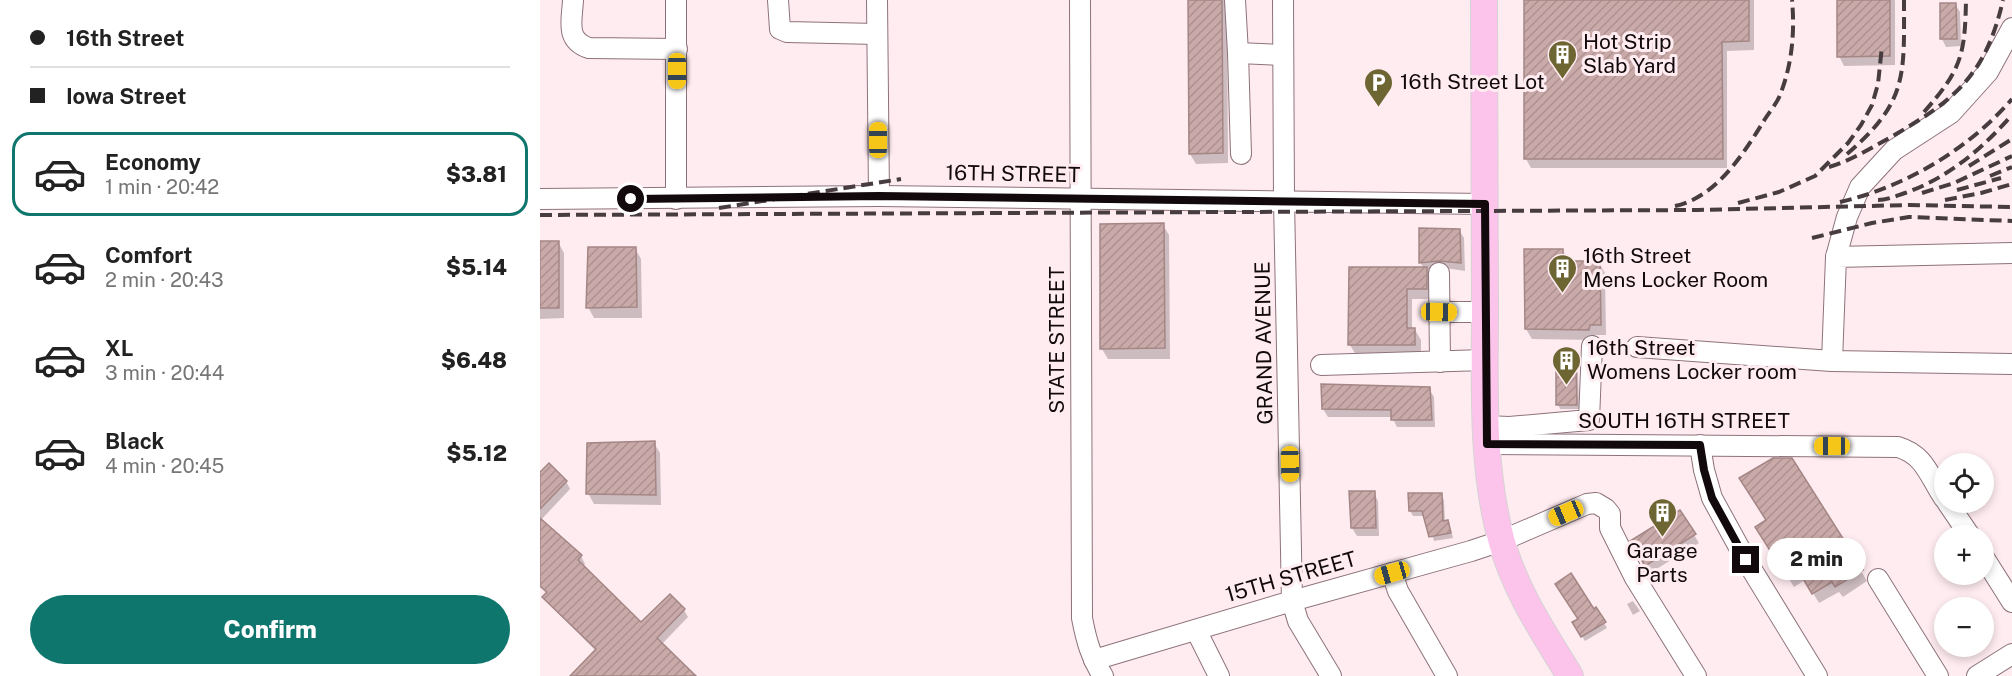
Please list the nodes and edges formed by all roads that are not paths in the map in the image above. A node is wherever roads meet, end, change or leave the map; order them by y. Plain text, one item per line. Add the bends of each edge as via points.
1 (573, 0) edge
2 (676, 0) edge
3 (778, 0) edge
4 (877, 0) edge
5 (1080, 0) edge
6 (1235, 0) edge
7 (1283, 0) edge
8 (1484, 0) edge
9 (2012, 28) edge
10 (877, 34) junction
11 (677, 50) junction
12 (1238, 53) junction
13 (1283, 55) junction
14 (1241, 154) dead end
15 (879, 196) junction
16 (540, 199) edge
17 (676, 199) junction
18 (1080, 199) junction
19 (1284, 200) junction
20 (1485, 204) junction
21 (2012, 253) edge
22 (1836, 257) junction
23 (1439, 273) dead end
24 (1439, 312) junction
25 (1485, 312) junction
26 (1592, 346) dead end
27 (1637, 347) dead end
28 (1485, 360) junction
29 (1832, 361) junction
30 (1440, 362) junction
31 (2012, 364) edge
32 (1321, 365) dead end
33 (1487, 435) junction
34 (1700, 445) junction
35 (1934, 481) edge
36 (1501, 541) junction
37 (1392, 573) junction
38 (1994, 573) edge
39 (1878, 579) dead end
40 (1292, 601) junction
41 (2012, 602) edge
42 (1196, 630) junction
43 (2012, 654) edge
44 (1098, 668) edge
45 (1219, 676) edge
46 (1331, 676) edge
47 (1447, 676) edge
48 (1570, 676) edge
49 (1696, 676) edge
50 (1817, 676) edge
51 (1938, 676) edge
52 (1977, 676) edge

1 - 11 street via 572,32 579,45
2 - 11 street
3 - 10 street via 778,23 787,32
4 - 10 street
5 - 18 street, STATE STREET
6 - 12 street
7 - 13 street, GRAND AVENUE
8 - 20 main road
9 - 22 street via 1988,72 1951,113 1894,150 1860,187
10 - 15 street
11 - 17 street
12 - 13 street
12 - 14 street
13 - 19 street, GRAND AVENUE
15 - 17 street, 16TH STREET
15 - 18 street, 16TH STREET
16 - 17 street, 16TH STREET
18 - 19 street, 16TH STREET
18 - 44 street, STATE STREET via 1082,597 1084,628
19 - 20 street, 16TH STREET
19 - 40 street, GRAND AVENUE
20 - 25 main road
21 - 22 street
22 - 29 street
23 - 24 street
24 - 25 street
24 - 30 street
25 - 28 main road
26 - 33 street via 1589,420 1509,427
27 - 29 street
28 - 30 street
28 - 33 main road
29 - 31 street
30 - 32 street
33 - 34 street, SOUTH 16TH STREET
33 - 36 main road via 1490,482
34 - 35 street, SOUTH 16TH STREET via 1898,447 1916,454
34 - 50 street via 1712,498
36 - 37 street, 15TH STREET
36 - 48 main road via 1530,612
36 - 49 street, 15TH STREET via 1587,504 1602,505 1610,514 1610,528 1635,578
37 - 40 street, 15TH STREET
37 - 47 street via 1398,591
38 - 41 street
39 - 51 street
40 - 42 street, 15TH STREET
40 - 46 street, GRAND AVENUE via 1298,621
42 - 44 street, 15TH STREET
42 - 45 street
43 - 52 street

